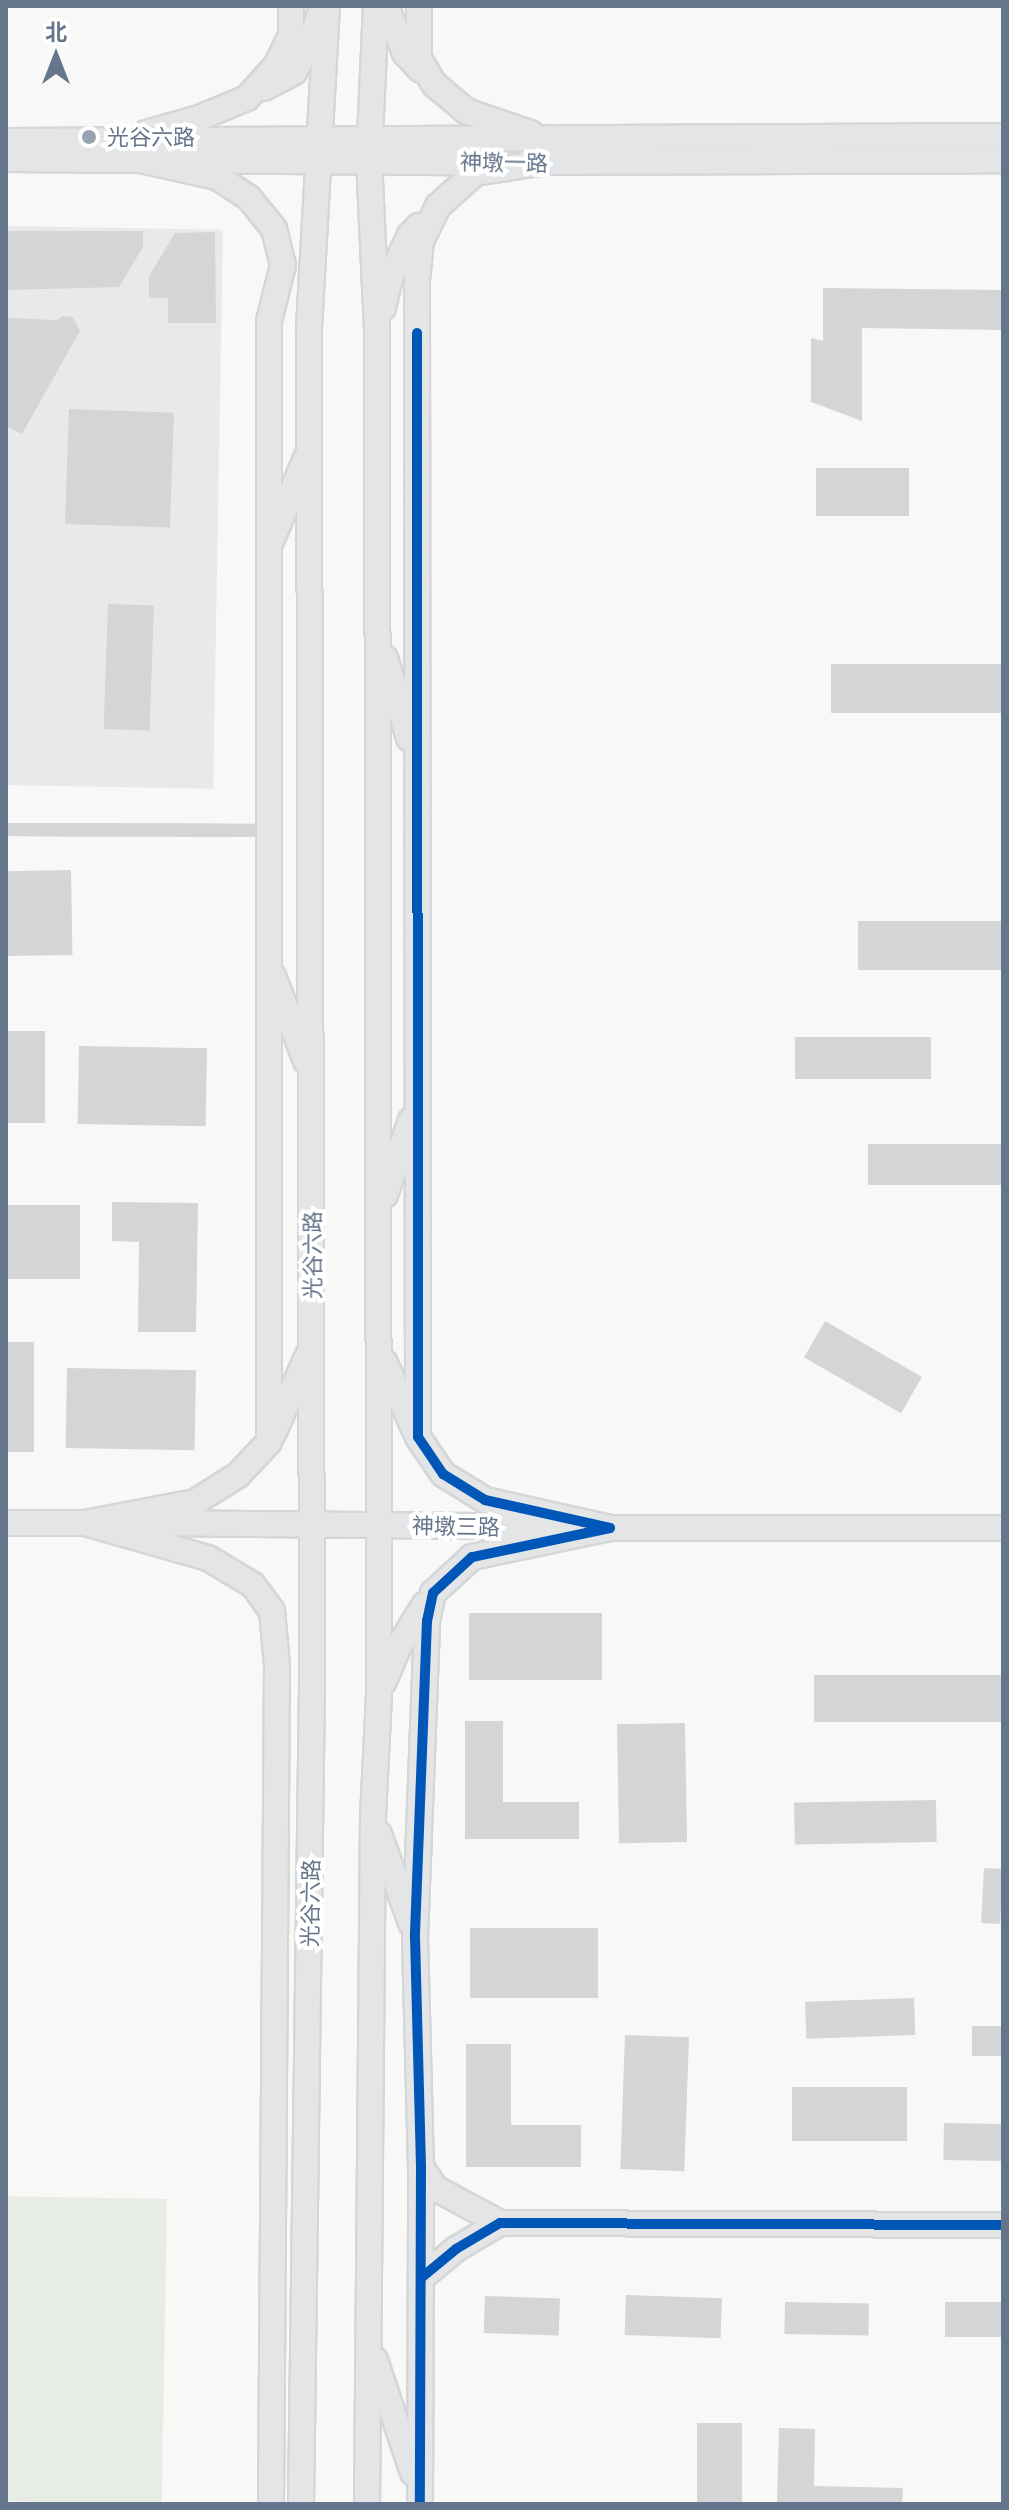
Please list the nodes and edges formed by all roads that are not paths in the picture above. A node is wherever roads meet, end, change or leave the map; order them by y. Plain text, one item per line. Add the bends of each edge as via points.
1 (291, 6) edge
2 (324, 6) edge
3 (376, 6) edge
4 (386, 6) edge
5 (419, 6) edge
6 (434, 84) junction
7 (247, 98) junction
8 (1003, 136) edge
9 (6, 141) edge
10 (135, 150) junction
11 (547, 150) junction
12 (321, 151) junction
13 (370, 151) junction
14 (6, 159) edge
15 (1003, 160) edge
16 (249, 198) junction
17 (438, 206) junction
18 (309, 328) junction
19 (377, 329) junction
20 (310, 448) junction
21 (267, 551) junction
22 (377, 633) junction
23 (417, 763) junction
24 (6, 829) edge
25 (268, 830) junction
26 (268, 963) junction
27 (312, 1076) junction
28 (417, 1101) junction
29 (379, 1212) junction
30 (312, 1345) junction
31 (379, 1347) junction
32 (418, 1437) junction
33 (269, 1442) junction
34 (6, 1523) edge
35 (85, 1523) junction
36 (313, 1523) junction
37 (379, 1525) junction
38 (610, 1528) junction
39 (1003, 1528) edge
40 (253, 1585) junction
41 (433, 1593) junction
42 (312, 1689) junction
43 (379, 1694) junction
44 (373, 1817) junction
45 (312, 1826) junction
46 (274, 1913) junction
47 (415, 1937) junction
48 (421, 2167) junction
49 (500, 2223) junction
50 (1003, 2225) edge
51 (421, 2278) junction
52 (369, 2343) junction
53 (272, 2426) junction
54 (420, 2499) edge
55 (271, 2504) edge
56 (294, 2504) edge
57 (301, 2504) edge
58 (367, 2504) edge

1 - 7 main road via 291,35 276,66
2 - 7 main road via 294,72
2 - 12 main road, 光谷六路
3 - 13 main road
4 - 6 main road via 405,53
5 - 6 main road via 419,59
6 - 11 main road via 466,111
7 - 10 main road
8 - 11 main road, 神墩一路
9 - 10 main road, 神墩一路
10 - 12 main road, 神墩一路
10 - 14 main road, 神墩一路
10 - 16 main road via 217,177
11 - 13 main road, 神墩一路
11 - 15 main road, 神墩一路
11 - 17 main road via 475,173
12 - 13 main road, 神墩一路
12 - 18 main road, 光谷六路
13 - 19 main road
16 - 18 main road via 291,232 312,273
16 - 21 main road via 274,229 283,265 269,321
17 - 19 main road via 410,235 390,278
17 - 23 main road via 421,241 417,333
18 - 20 main road, 光谷六路
19 - 22 main road
20 - 21 main road
20 - 27 main road, 光谷六路
21 - 25 main road
22 - 23 main road
22 - 29 main road
23 - 28 main road
24 - 25 lane
25 - 26 main road
26 - 27 main road
26 - 33 main road
27 - 30 main road, 光谷六路
28 - 29 main road
28 - 32 main road
29 - 31 main road
30 - 33 main road
30 - 36 main road, 光谷六路
31 - 32 main road
31 - 37 main road
32 - 38 main road via 443,1474 485,1500
33 - 35 main road via 238,1475 195,1502
34 - 35 main road, 神墩三路
35 - 36 main road, 神墩三路
35 - 40 main road via 208,1558
36 - 37 main road, 神墩三路
36 - 42 main road, 光谷六路
37 - 38 main road, 神墩三路
37 - 43 main road
38 - 39 main road, 神墩三路
38 - 41 main road via 472,1557
40 - 42 main road via 295,1627
40 - 46 main road via 272,1611 277,1665
41 - 43 main road via 399,1646
41 - 47 main road via 422,1675
42 - 45 main road, 光谷六路
43 - 44 main road
44 - 47 main road
44 - 52 main road
45 - 46 main road
45 - 57 main road, 光谷六路
46 - 53 main road
47 - 48 main road
48 - 49 main road via 435,2188
48 - 51 main road
49 - 50 main road
49 - 51 main road
51 - 54 main road
52 - 54 main road
52 - 58 main road
53 - 55 main road
53 - 56 main road

